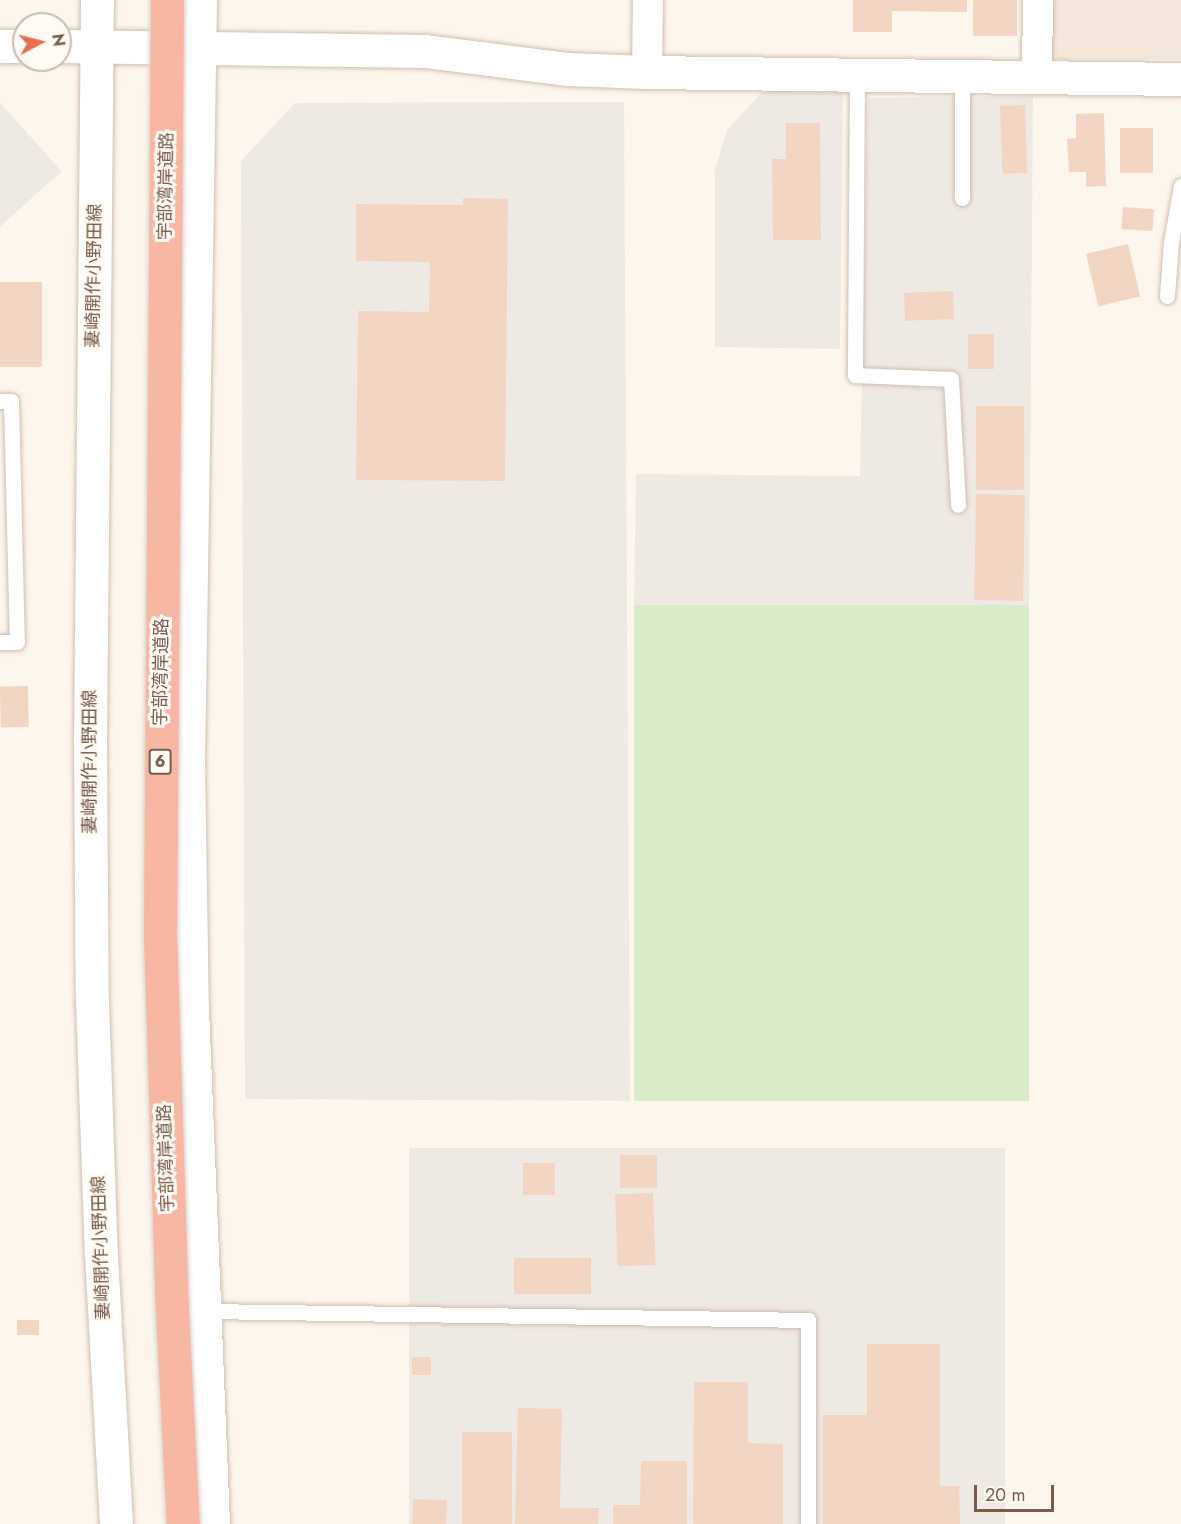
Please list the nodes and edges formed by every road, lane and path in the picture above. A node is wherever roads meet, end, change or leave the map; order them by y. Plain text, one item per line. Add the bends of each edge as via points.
1 (97, 0) edge
2 (167, 0) edge
3 (200, 0) edge
4 (648, 0) edge
5 (1038, 0) edge
6 (72, 46) edge
7 (97, 46) junction
8 (198, 48) junction
9 (647, 72) junction
10 (857, 76) junction
11 (962, 77) junction
12 (1037, 78) junction
13 (1181, 79) edge
14 (1181, 186) edge
15 (962, 198) dead end
16 (1167, 296) dead end
17 (0, 401) edge
18 (958, 505) dead end
19 (0, 642) edge
20 (204, 1311) junction
21 (116, 1524) edge
22 (183, 1524) edge
23 (213, 1524) edge
24 (808, 1524) edge

1 - 7 main road, 妻崎開作小野田線
2 - 22 highway, 宇部湾岸道路 / 6, bridge via 160,933 170,1268
3 - 8 main road
4 - 9 street
5 - 12 street
6 - 7 main road
7 - 8 main road
7 - 21 main road, 妻崎開作小野田線 via 90,734 92,978 101,1255
8 - 9 main road via 425,51 568,69
8 - 20 main road via 188,762 192,1008
9 - 10 main road
10 - 11 main road
10 - 18 lane via 855,375 951,379
11 - 12 main road
11 - 15 lane
12 - 13 main road
14 - 16 lane
17 - 19 lane via 11,401 17,642
20 - 23 main road
20 - 24 lane via 808,1320

